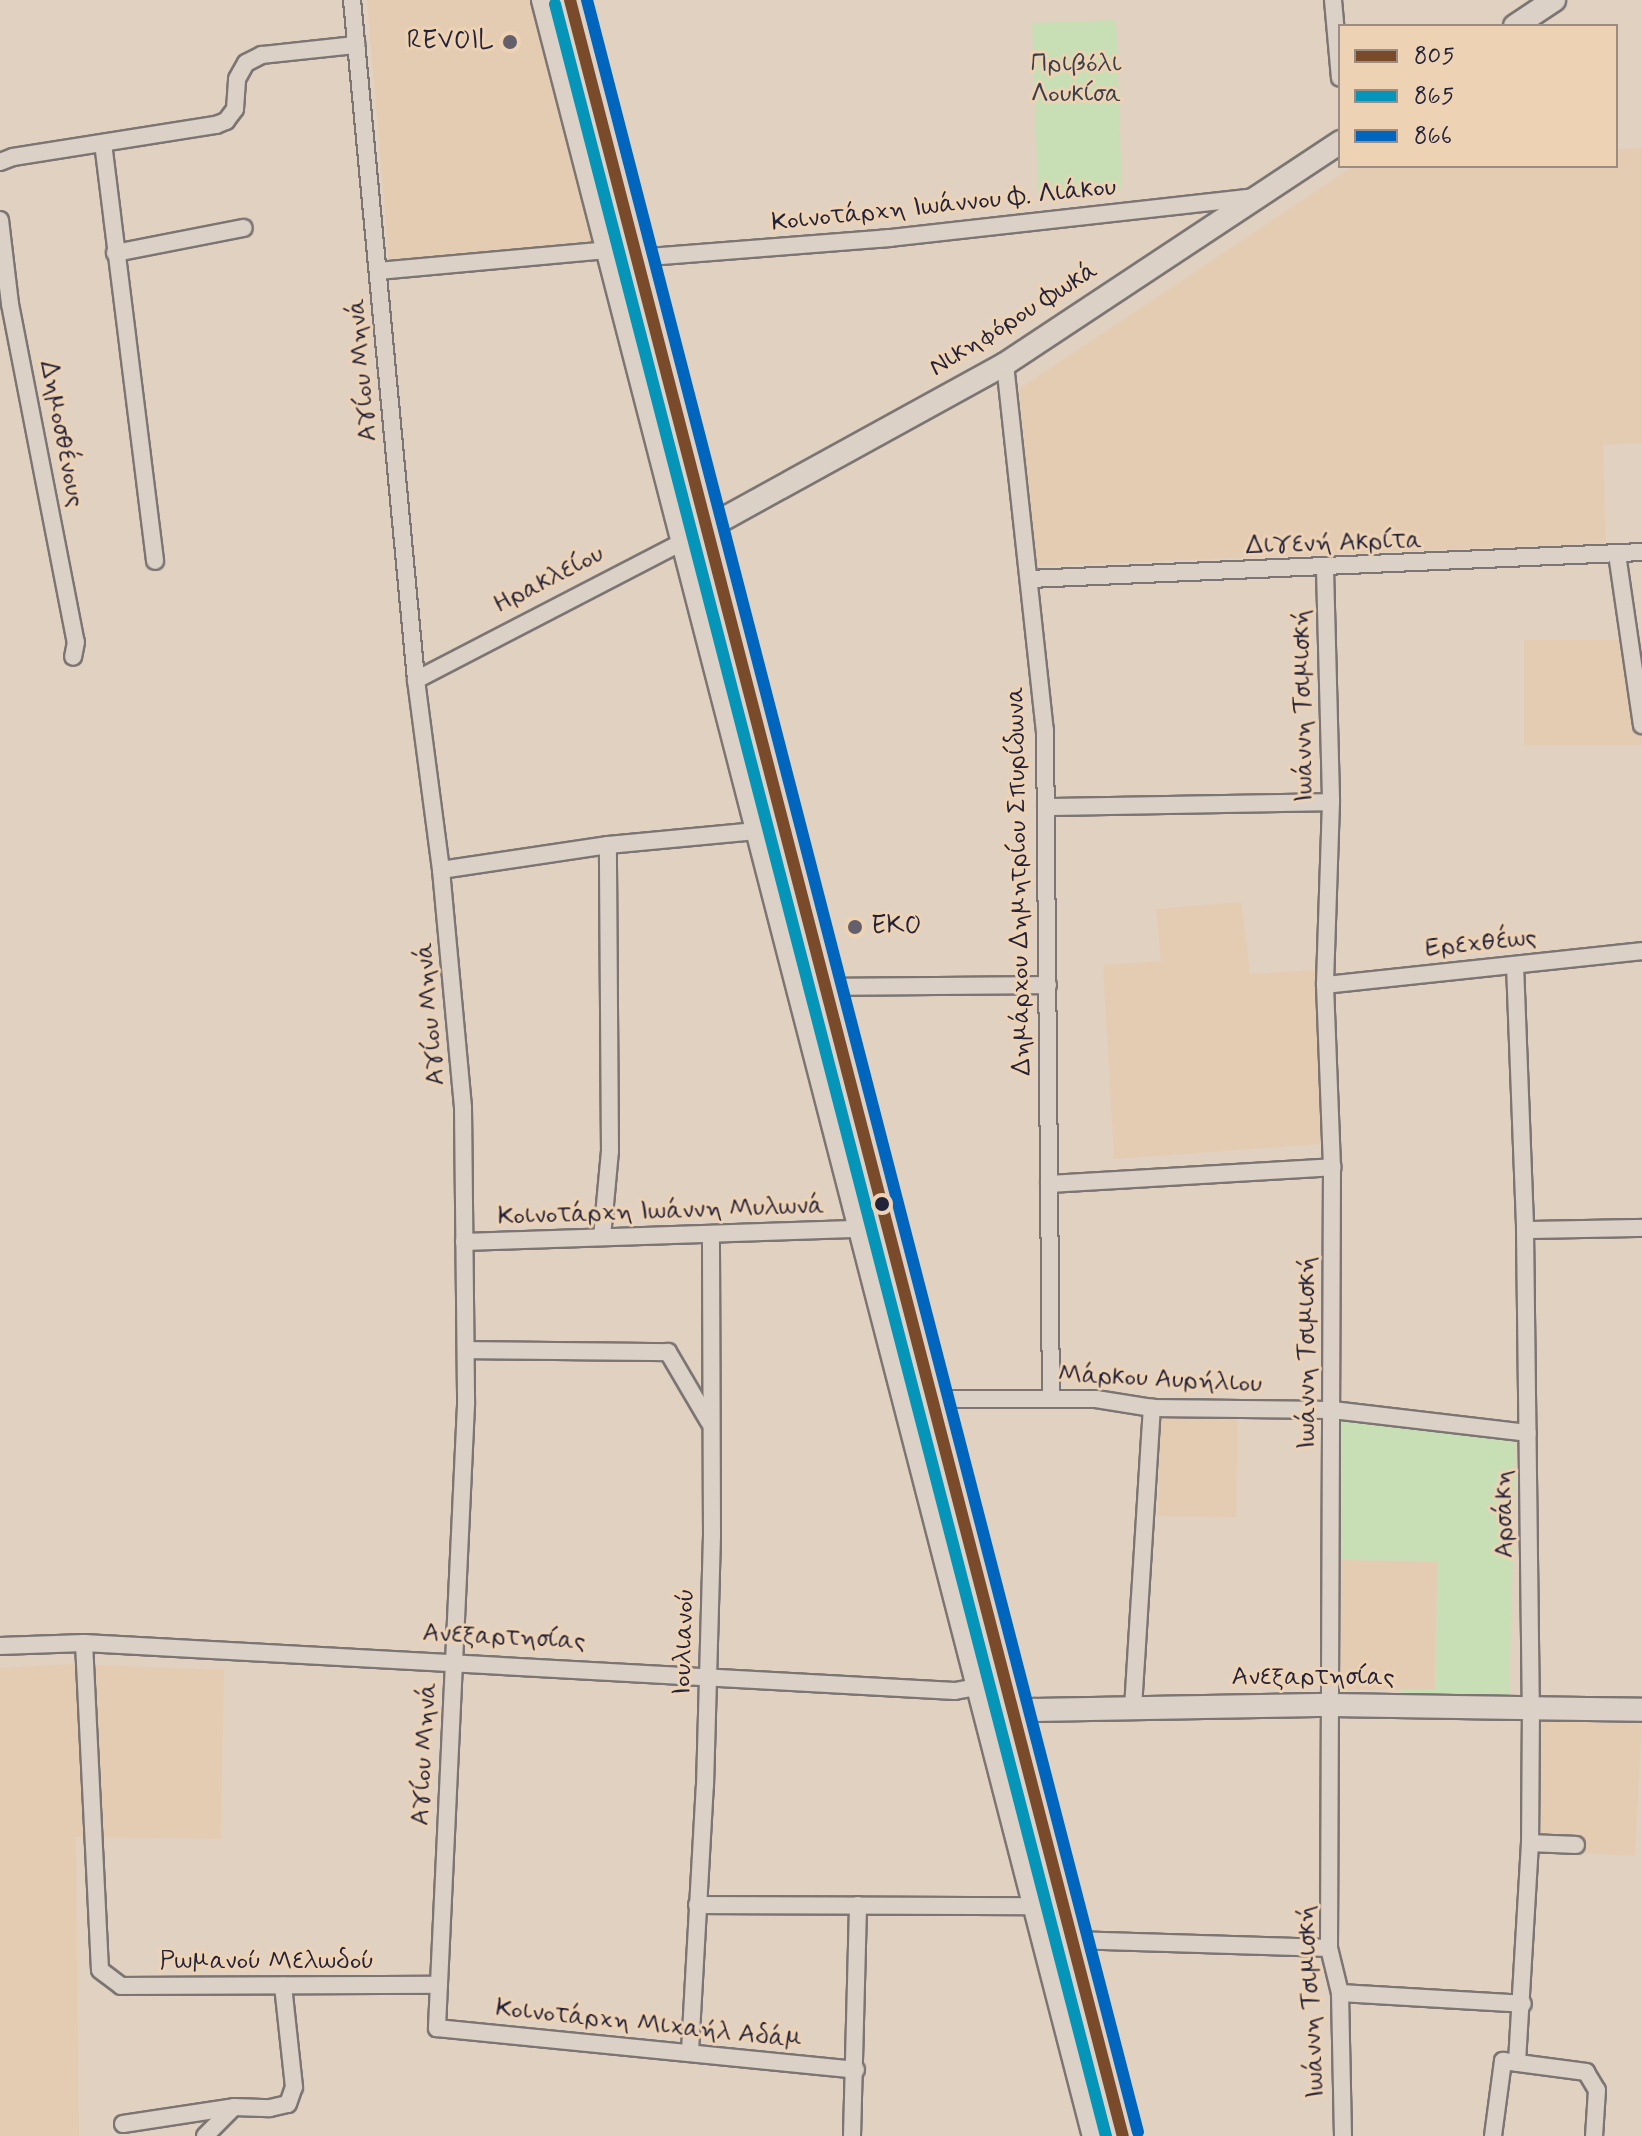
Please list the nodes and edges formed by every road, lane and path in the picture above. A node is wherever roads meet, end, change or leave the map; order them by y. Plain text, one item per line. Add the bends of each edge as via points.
1 (352, 0) edge
2 (543, 0) edge
3 (570, 0) edge
4 (1333, 0) edge
5 (1554, 0) edge
6 (1518, 24) edge
7 (356, 45) junction
8 (1338, 56) edge
9 (103, 143) junction
10 (1338, 143) edge
11 (0, 162) edge
12 (1256, 197) junction
13 (0, 220) edge
14 (244, 228) dead end
15 (607, 250) junction
16 (115, 253) junction
17 (636, 258) junction
18 (378, 271) junction
19 (1005, 364) junction
20 (707, 528) junction
21 (682, 542) junction
22 (1642, 552) edge
23 (1617, 554) junction
24 (155, 561) dead end
25 (1325, 569) junction
26 (1029, 579) junction
27 (73, 657) dead end
28 (416, 680) junction
29 (1642, 725) edge
30 (1331, 802) junction
31 (1046, 807) junction
32 (756, 831) junction
33 (608, 845) junction
34 (441, 870) junction
35 (1642, 951) edge
36 (1515, 965) junction
37 (1048, 985) junction
38 (1325, 985) junction
39 (825, 987) junction
40 (1332, 1167) junction
41 (1049, 1184) junction
42 (1642, 1228) edge
43 (860, 1229) junction
44 (1525, 1230) junction
45 (711, 1234) junction
46 (602, 1237) junction
47 (464, 1242) junction
48 (466, 1350) junction
49 (932, 1399) junction
50 (1051, 1399) junction
51 (1152, 1408) junction
52 (1332, 1410) junction
53 (710, 1423) junction
54 (1528, 1433) junction
55 (84, 1643) junction
56 (0, 1646) edge
57 (453, 1663) junction
58 (708, 1678) junction
59 (1004, 1682) junction
60 (978, 1689) junction
61 (1332, 1705) junction
62 (1531, 1706) junction
63 (1133, 1708) junction
64 (1642, 1710) edge
65 (1012, 1713) junction
66 (986, 1719) junction
67 (1530, 1843) junction
68 (1576, 1845) dead end
69 (697, 1905) junction
70 (858, 1905) junction
71 (1034, 1906) junction
72 (1071, 1940) junction
73 (1329, 1948) junction
74 (439, 1985) junction
75 (283, 1986) junction
76 (1340, 1993) junction
77 (1523, 2004) junction
78 (437, 2028) joint
79 (690, 2051) junction
80 (1517, 2063) junction
81 (856, 2070) junction
82 (234, 2107) junction
83 (123, 2124) dead end
84 (205, 2136) edge
85 (852, 2136) edge
86 (1094, 2136) edge
87 (1123, 2136) edge
88 (1343, 2136) edge
89 (1493, 2136) edge
90 (1594, 2136) edge

1 - 7 street, Αγίου Μηνά
2 - 15 main road
3 - 17 main road
4 - 8 street
5 - 6 main road
7 - 9 street via 262,55 246,63 237,79 235,109 226,121
7 - 18 street, Αγίου Μηνά
9 - 11 street
9 - 16 street
10 - 12 main road, Νικηφόρου Φωκά
12 - 17 street, Κοινοτάρχη Ιωάννου Φ. Λιάκου via 890,238
12 - 19 main road, Νικηφόρου Φωκά
13 - 27 street, Δημοσθένους via 10,304 76,642
14 - 16 street
15 - 18 street
15 - 21 main road
16 - 24 street
17 - 20 main road
18 - 28 street, Αγίου Μηνά
19 - 20 main road, Νικηφόρου Φωκά
19 - 26 street, Δημάρχου Δημητρίου Σπυρίδωνα
20 - 21 main road, Ηρακλείου
20 - 39 main road
21 - 28 street, Ηρακλείου
21 - 32 main road
22 - 23 street, Διγενή Ακρίτα
23 - 25 street, Διγενή Ακρίτα
23 - 29 street
25 - 26 street, Διγενή Ακρίτα
25 - 30 street, Ιωάννη Τσιμισκή
26 - 31 street, Δημάρχου Δημητρίου Σπυρίδωνα via 1045,730
28 - 34 street, Αγίου Μηνά
30 - 31 street
30 - 38 street, Ιωάννη Τσιμισκή
31 - 37 street, Δημάρχου Δημητρίου Σπυρίδωνα
32 - 33 street
32 - 43 main road
33 - 34 street
33 - 46 street via 610,1151
34 - 47 street, Αγίου Μηνά via 461,1064
35 - 36 street, Ερεχθέως
36 - 38 street, Ερεχθέως
36 - 44 street, Αρσάκη
37 - 39 street
37 - 41 street, Δημάρχου Δημητρίου Σπυρίδωνα
38 - 40 street, Ιωάννη Τσιμισκή
39 - 49 main road
40 - 41 street
40 - 52 street, Ιωάννη Τσιμισκή
41 - 50 street, Δημάρχου Δημητρίου Σπυρίδωνα
42 - 44 street
43 - 45 street, Κοινοτάρχη Ιωάννη Μυλωνά
43 - 60 main road
44 - 54 street, Αρσάκη
45 - 46 street, Κοινοτάρχη Ιωάννη Μυλωνά
45 - 53 street, Ιουλιανού
46 - 47 street, Κοινοτάρχη Ιωάννη Μυλωνά
47 - 48 street, Αγίου Μηνά
48 - 53 street via 668,1352
48 - 57 street, Αγίου Μηνά
49 - 50 street, Μάρκου Αυρήλιου
49 - 59 main road
50 - 51 street, Μάρκου Αυρήλιου
51 - 52 street, Μάρκου Αυρήλιου
51 - 63 street
52 - 54 street, Μάρκου Αυρήλιου
52 - 61 street, Ιωάννη Τσιμισκή
53 - 58 street, Ιουλιανού
54 - 62 street, Αρσάκη
55 - 56 street, Ανεξαρτησίας
55 - 57 street, Ανεξαρτησίας
55 - 75 street, Ρωμανού Μελωδού via 100,1970 121,1986
57 - 58 street, Ανεξαρτησίας
57 - 74 street, Αγίου Μηνά
58 - 60 street, Ανεξαρτησίας
58 - 69 street, Ιουλιανού
59 - 60 street, Ανεξαρτησίας
59 - 65 main road
60 - 66 main road
61 - 62 main road, Ανεξαρτησίας
61 - 63 main road, Ανεξαρτησίας
61 - 73 street, Ιωάννη Τσιμισκή
62 - 64 main road, Ανεξαρτησίας
62 - 67 street, Αρσάκη
63 - 65 main road, Ανεξαρτησίας
65 - 66 main road, Ανεξαρτησίας
65 - 72 main road
66 - 71 main road
67 - 68 street
67 - 77 street, Αρσάκη
69 - 70 street
69 - 79 street, Ιουλιανού
70 - 71 street
70 - 81 street
71 - 86 main road
72 - 73 street
72 - 87 main road
73 - 76 street, Ιωάννη Τσιμισκή
74 - 75 street, Ρωμανού Μελωδού
74 - 78 street, Αγίου Μηνά
75 - 82 street via 294,2087 288,2104
76 - 77 street
76 - 88 street, Ιωάννη Τσιμισκή
77 - 80 street, Αρσάκη
78 - 79 street, Κοινοτάρχη Μιχαήλ Αδάμ
79 - 81 street, Κοινοτάρχη Μιχαήλ Αδάμ
80 - 89 street via 1503,2061
80 - 90 street via 1586,2072 1597,2090
81 - 85 street
82 - 83 street
82 - 84 street

